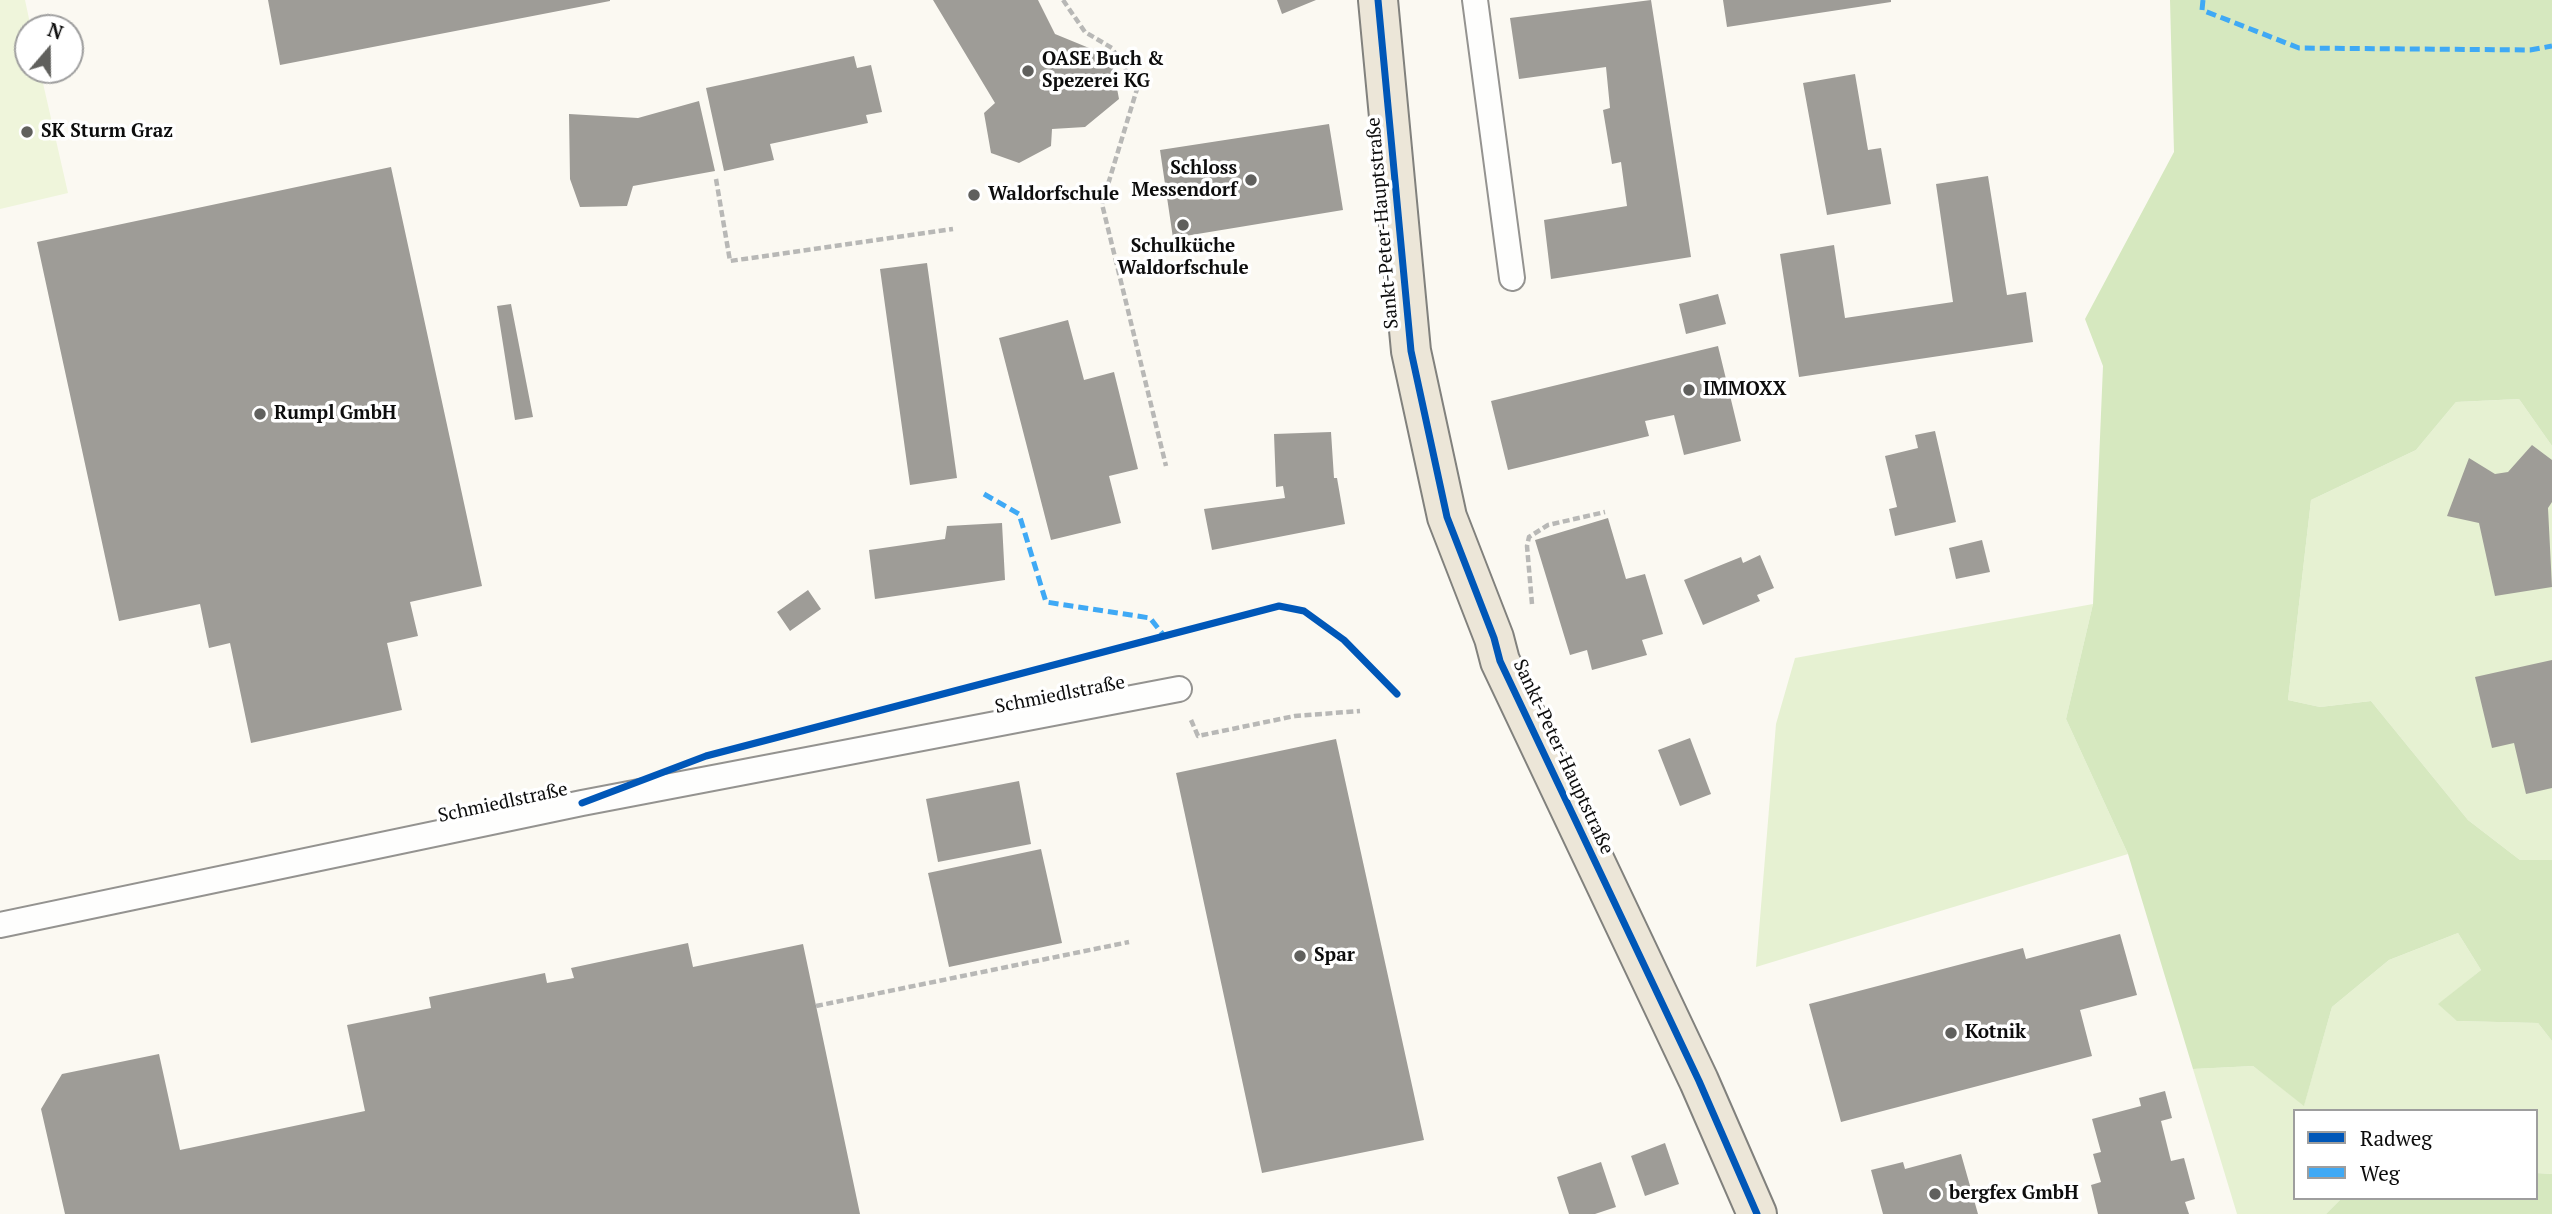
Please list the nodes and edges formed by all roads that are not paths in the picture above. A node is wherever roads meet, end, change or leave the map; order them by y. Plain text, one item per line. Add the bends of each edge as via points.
1 (1378, 0) edge
2 (1475, 0) edge
3 (1511, 278) dead end
4 (1179, 690) dead end
5 (0, 925) edge
6 (1757, 1214) edge

1 - 6 main road, Sankt-Peter-Hauptstraße via 1411,351 1447,517 1500,662 1699,1081
2 - 3 lane
4 - 5 lane, Schmiedlstraße via 582,803

